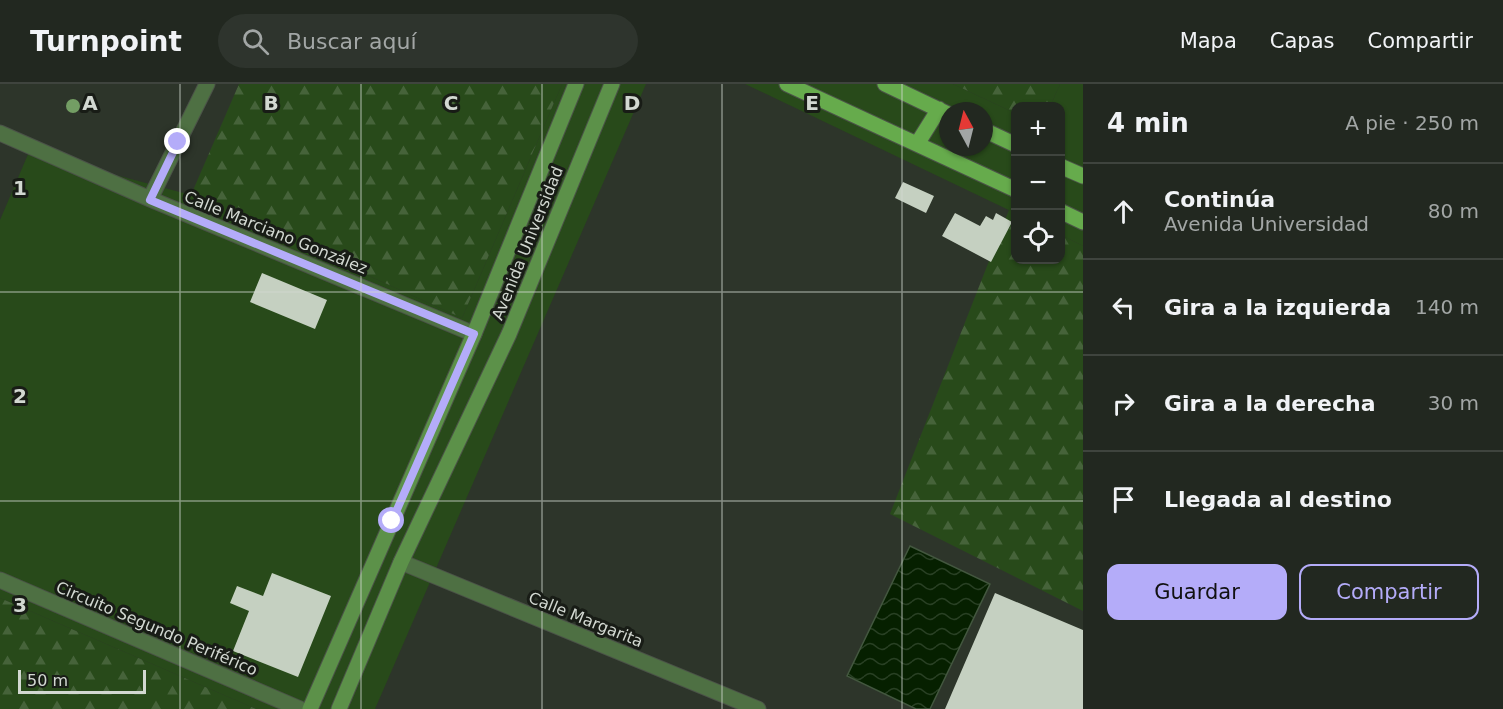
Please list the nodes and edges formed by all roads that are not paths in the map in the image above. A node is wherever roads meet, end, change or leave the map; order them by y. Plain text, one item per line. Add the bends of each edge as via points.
1 (207, 84) edge
2 (576, 84) edge
3 (612, 84) edge
4 (787, 84) edge
5 (885, 84) edge
6 (939, 109) edge
7 (939, 117) edge
8 (0, 132) edge
9 (993, 134) edge
10 (1011, 143) edge
11 (917, 144) junction
12 (1065, 168) edge
13 (1083, 176) edge
14 (1011, 188) edge
15 (150, 200) junction
16 (1065, 213) edge
17 (1083, 222) edge
18 (474, 334) junction
19 (401, 562) junction
20 (0, 580) edge
21 (300, 709) edge
22 (310, 709) edge
23 (339, 709) edge
24 (758, 709) edge

1 - 15 street
2 - 18 main road, Avenida Universidad
3 - 19 main road, Avenida Universidad via 509,334
4 - 11 main road
5 - 6 main road
7 - 11 main road
8 - 15 street, Calle Marciano González
9 - 10 main road
11 - 14 main road
12 - 13 main road
15 - 18 street, Calle Marciano González
16 - 17 main road
18 - 22 main road, Avenida Universidad
19 - 23 main road, Avenida Universidad
19 - 24 street, Calle Margarita
20 - 21 street, Circuito Segundo Periférico

